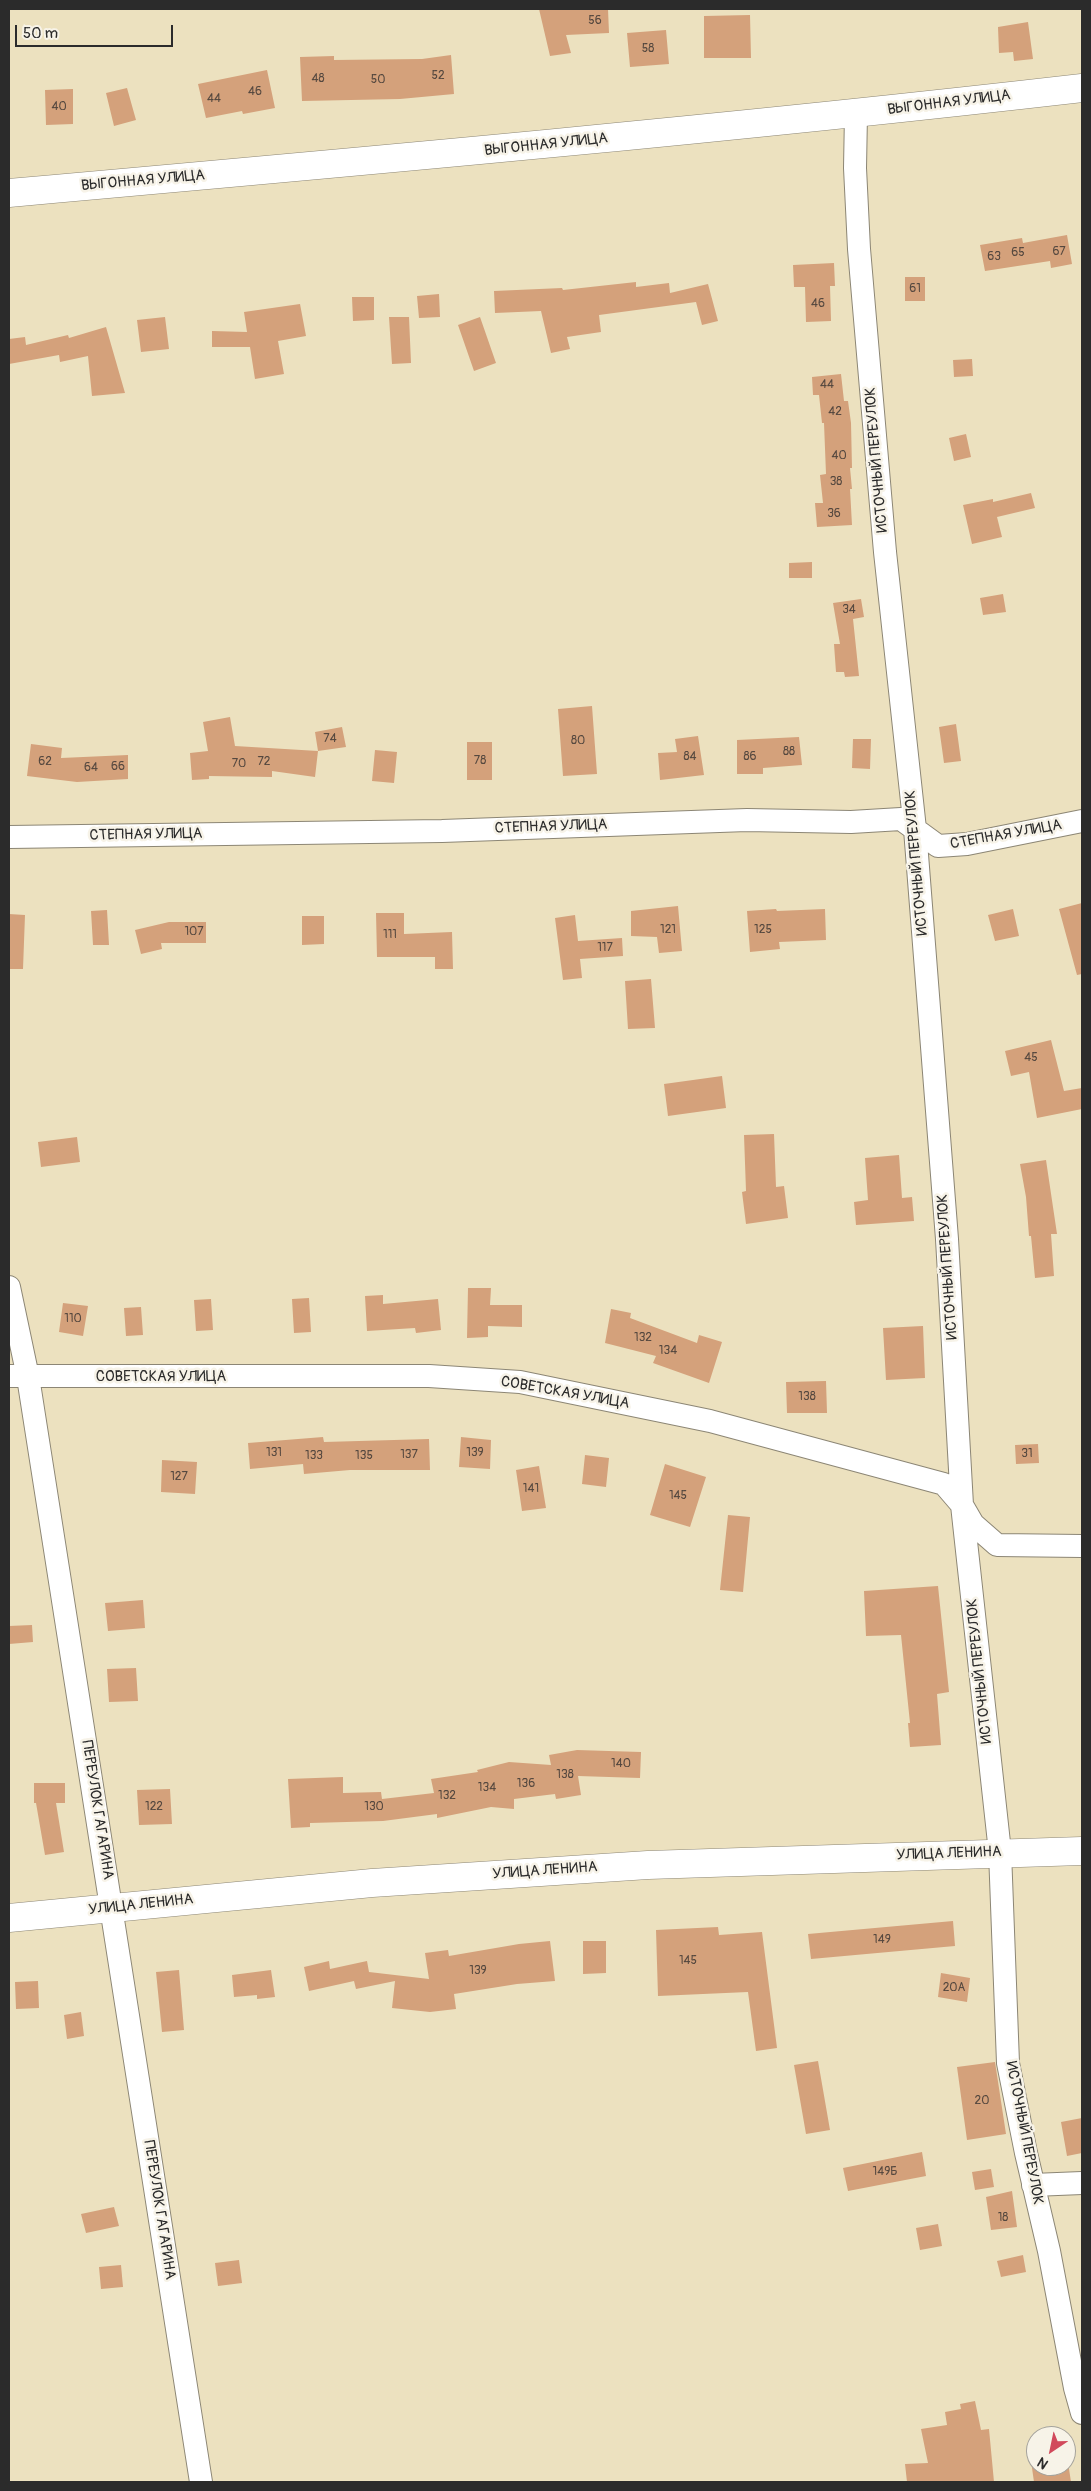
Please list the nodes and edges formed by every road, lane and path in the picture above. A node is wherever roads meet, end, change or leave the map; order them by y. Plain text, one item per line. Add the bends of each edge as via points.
1 (1082, 88) edge
2 (856, 114) junction
3 (9, 193) edge
4 (1082, 821) edge
5 (915, 829) junction
6 (9, 837) edge
7 (9, 1288) edge
8 (18, 1376) edge
9 (962, 1505) junction
10 (1082, 1546) edge
11 (1082, 1851) edge
12 (1000, 1852) junction
13 (113, 1908) junction
14 (9, 1918) edge
15 (1082, 2183) edge
16 (1033, 2185) junction
17 (1082, 2413) edge
18 (201, 2482) edge

1 - 2 street, ВЫГОННАЯ УЛИЦА
2 - 3 street, ВЫГОННАЯ УЛИЦА
2 - 5 street, ИСТОЧНЫЙ ПЕРЕУЛОК via 859,249 885,552
4 - 5 street, СТЕПНАЯ УЛИЦА via 967,844 938,846
5 - 6 street, СТЕПНАЯ УЛИЦА via 901,819 851,822 747,820 432,831
5 - 9 street, ИСТОЧНЫЙ ПЕРЕУЛОК via 947,1239
7 - 8 street, ПЕРЕУЛОК ГАГАРИНА
8 - 9 street, СОВЕТСКАЯ УЛИЦА via 429,1376 520,1382 710,1421 917,1475 944,1484
8 - 13 street, ПЕРЕУЛОК ГАГАРИНА
9 - 10 street, СОВЕТСКАЯ УЛИЦА via 973,1524 997,1545
9 - 12 street, ИСТОЧНЫЙ ПЕРЕУЛОК
11 - 12 street, УЛИЦА ЛЕНИНА
12 - 13 street, УЛИЦА ЛЕНИНА via 963,1856 648,1865 372,1883
12 - 16 street, ИСТОЧНЫЙ ПЕРЕУЛОК via 1008,2063
13 - 14 street, УЛИЦА ЛЕНИНА
13 - 18 street, ПЕРЕУЛОК ГАГАРИНА
15 - 16 street
16 - 17 street, ИСТОЧНЫЙ ПЕРЕУЛОК

